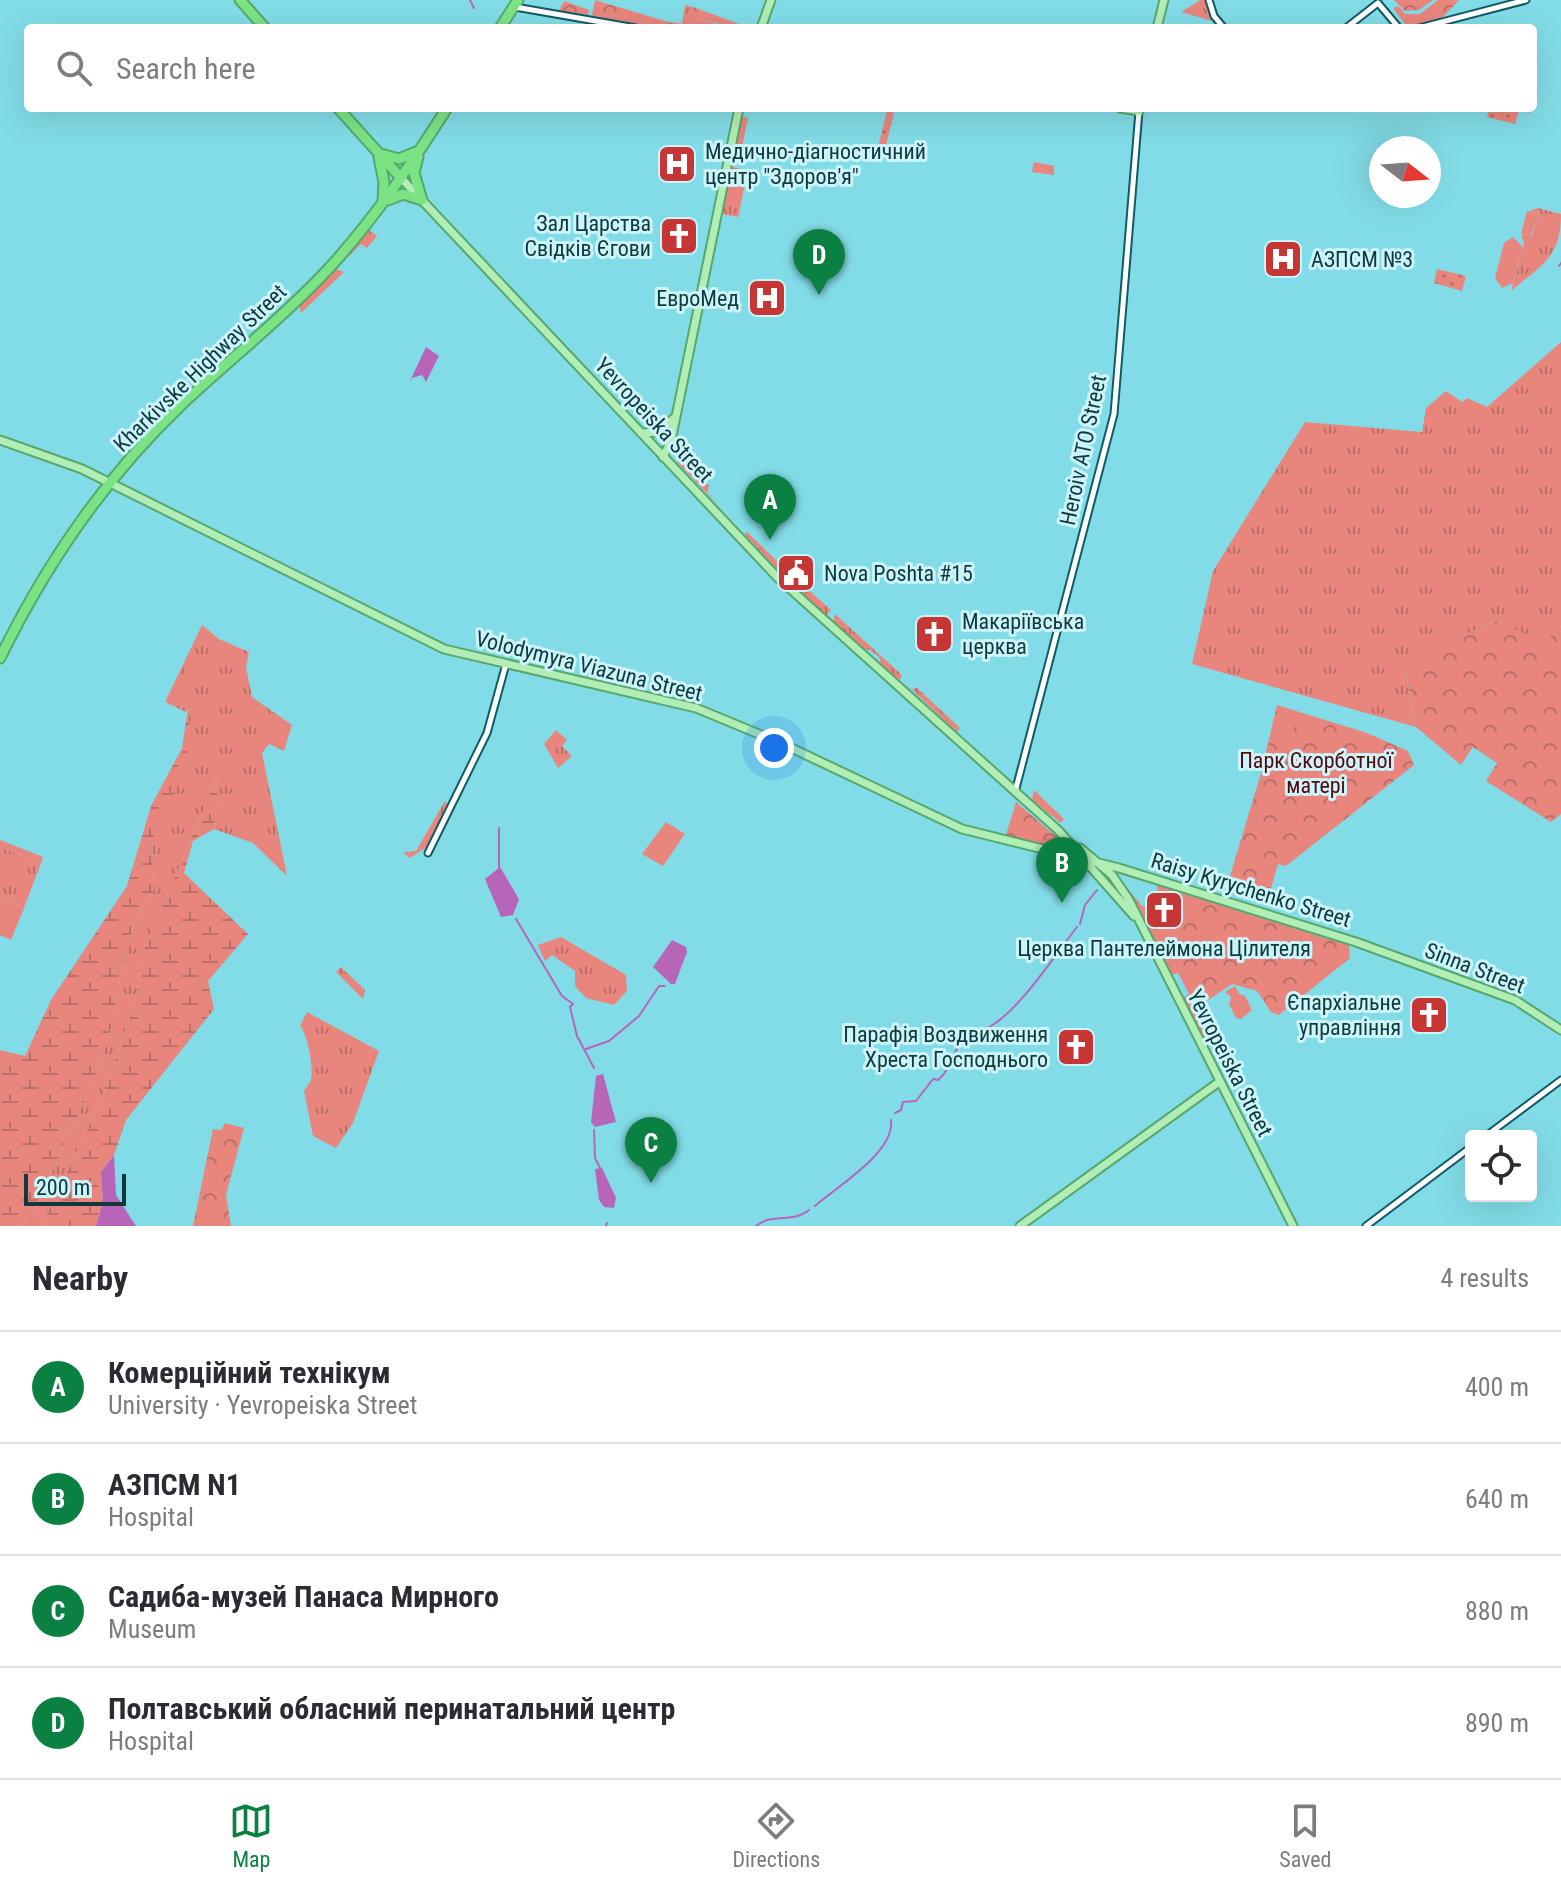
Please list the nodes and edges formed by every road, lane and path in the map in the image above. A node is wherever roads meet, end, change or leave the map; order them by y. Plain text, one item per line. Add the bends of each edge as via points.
1 (240, 0) edge
2 (771, 0) edge
3 (1164, 0) edge
4 (1209, 0) edge
5 (1526, 0) edge
6 (516, 3) edge
7 (261, 24) edge
8 (503, 24) edge
9 (617, 24) edge
10 (762, 24) edge
11 (1158, 24) edge
12 (1221, 24) edge
13 (1351, 24) edge
14 (1396, 24) edge
15 (1434, 24) edge
16 (342, 112) edge
17 (444, 112) edge
18 (738, 112) edge
19 (1139, 112) edge
20 (420, 150) junction
21 (378, 153) junction
22 (401, 178) junction
23 (385, 200) junction
24 (422, 200) junction
25 (677, 413) junction
26 (641, 433) junction
27 (0, 440) edge
28 (663, 457) junction
29 (108, 483) junction
30 (0, 658) edge
31 (506, 664) junction
32 (1015, 792) junction
33 (1067, 838) junction
34 (428, 853) dead end
35 (1087, 860) junction
36 (1100, 863) junction
37 (1119, 868) joint
38 (1134, 916) junction
39 (1372, 948) joint
40 (1561, 1030) edge
41 (1561, 1080) edge
42 (1219, 1082) junction
43 (1494, 1130) edge
44 (1465, 1152) edge
45 (1020, 1226) edge
46 (1293, 1226) edge
47 (1366, 1226) edge

1 - 7 highway
2 - 10 main road
3 - 11 main road
4 - 12 street
5 - 15 street
6 - 8 highway
6 - 9 street
13 - 14 street via 1378,3
16 - 21 highway, Yevropeiska Street
17 - 20 highway, Kharkivske Highway Street
18 - 25 main road
19 - 32 street, Heroiv ATO Street via 1114,414
20 - 21 highway via 399,159
20 - 22 highway, Kharkivske Highway Street
20 - 24 highway via 414,173
21 - 22 highway, Yevropeiska Street
21 - 23 highway
22 - 23 highway, Kharkivske Highway Street
22 - 24 main road, Yevropeiska Street
23 - 24 highway via 399,194
23 - 29 highway, Kharkivske Highway Street via 310,288 180,407
24 - 26 main road, Yevropeiska Street
25 - 26 main road via 662,431
25 - 28 main road
26 - 28 main road, Yevropeiska Street
27 - 29 main road, Volodymyra Viazuna Street
28 - 32 main road, Yevropeiska Street via 814,615
29 - 30 highway, Kharkivske Highway Street via 36,586
29 - 31 main road, Volodymyra Viazuna Street via 444,649
31 - 34 street via 487,733
31 - 35 main road, Volodymyra Viazuna Street via 696,708 962,829
32 - 33 main road, Yevropeiska Street
33 - 35 main road, Yevropeiska Street
33 - 36 main road, Yevropeiska Street
35 - 36 main road, Volodymyra Viazuna Street
35 - 38 main road, Yevropeiska Street
36 - 37 main road, Volodymyra Viazuna Street
36 - 38 main road, Yevropeiska Street via 1120,886
37 - 39 main road, Raisy Kyrychenko Street
38 - 42 main road, Yevropeiska Street
39 - 40 main road, Sinna Street via 1515,1000
41 - 43 street
42 - 45 main road
42 - 46 main road, Yevropeiska Street
44 - 47 street

